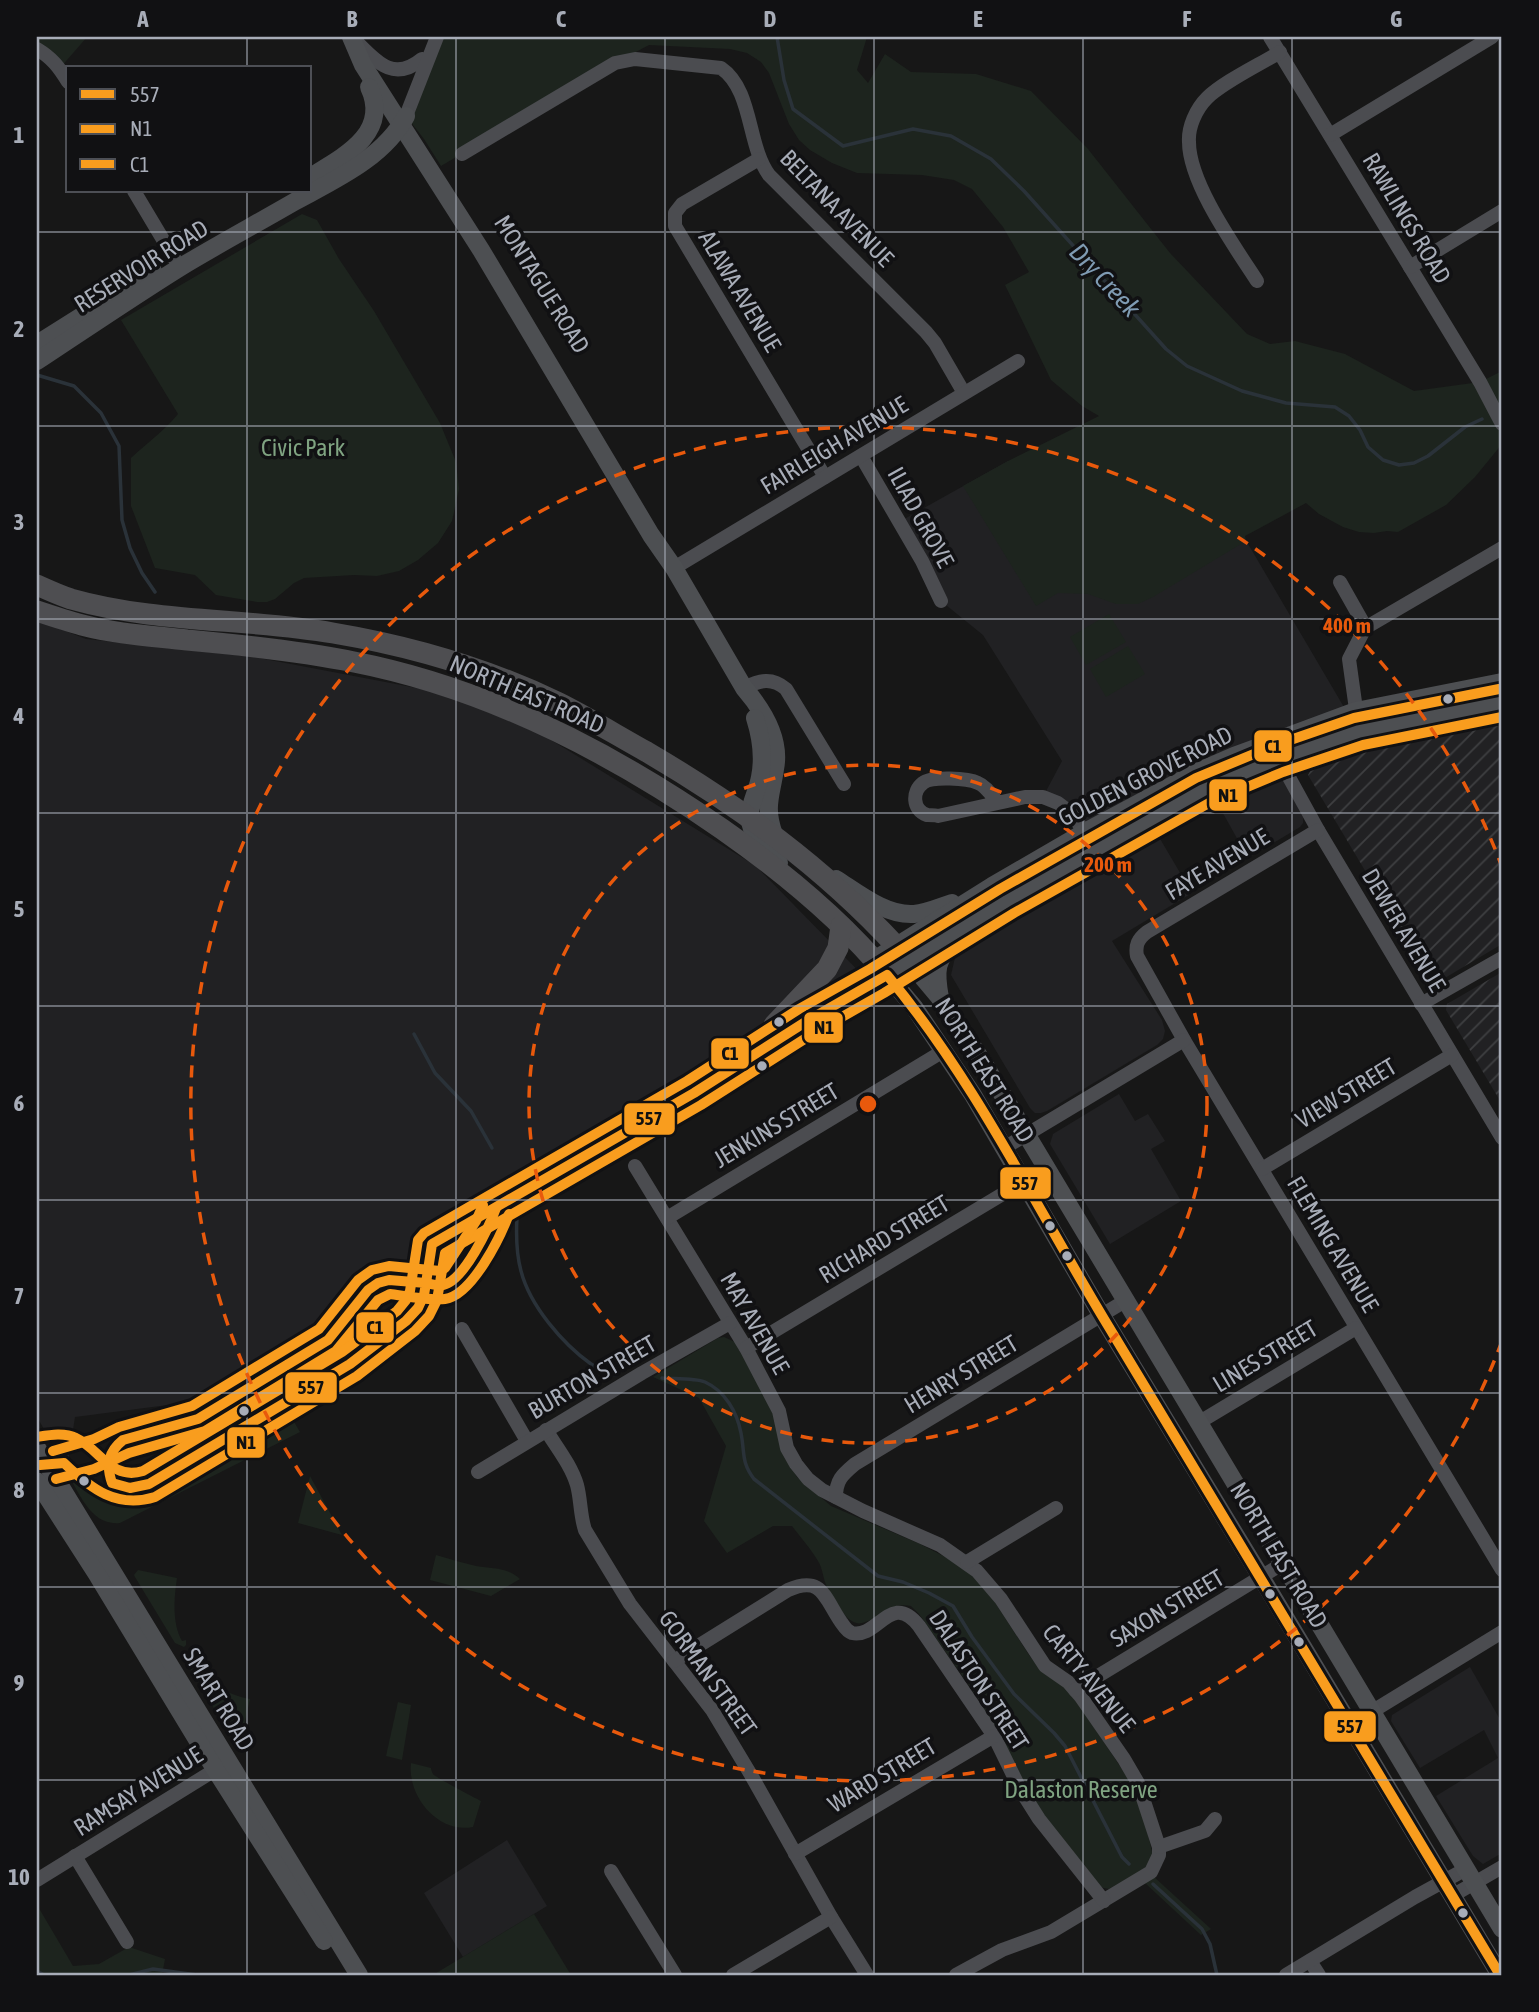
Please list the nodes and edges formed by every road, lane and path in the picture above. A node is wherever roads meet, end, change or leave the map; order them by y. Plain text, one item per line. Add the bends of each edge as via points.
1 (351, 37) edge
2 (431, 37) edge
3 (437, 37) edge
4 (1270, 37) edge
5 (1492, 37) edge
6 (37, 49) edge
7 (1280, 52) junction
8 (422, 59) junction
9 (66, 79) edge
10 (400, 115) junction
11 (1330, 135) junction
12 (462, 155) dead end
13 (759, 159) junction
14 (312, 178) edge
15 (312, 178) edge
16 (312, 191) edge
17 (135, 192) edge
18 (290, 192) edge
19 (309, 192) edge
20 (1502, 211) edge
21 (177, 263) junction
22 (1410, 267) junction
23 (1257, 281) dead end
24 (40, 347) edge
25 (1018, 360) dead end
26 (964, 393) junction
27 (1502, 424) edge
28 (860, 456) junction
29 (825, 477) junction
30 (1502, 548) edge
31 (674, 568) junction
32 (1340, 582) dead end
33 (37, 585) edge
34 (941, 601) dead end
35 (37, 611) edge
36 (184, 617) junction
37 (1366, 628) junction
38 (180, 639) junction
39 (1502, 682) edge
40 (744, 688) junction
41 (1502, 703) edge
42 (1356, 711) junction
43 (592, 721) junction
44 (1359, 731) junction
45 (580, 742) junction
46 (1270, 742) junction
47 (1278, 759) junction
48 (844, 784) dead end
49 (998, 803) junction
50 (749, 817) junction
51 (1318, 830) junction
52 (1084, 832) junction
53 (774, 835) junction
54 (1096, 850) junction
55 (810, 863) junction
56 (804, 891) junction
57 (981, 893) junction
58 (985, 914) junction
59 (841, 926) junction
60 (1140, 938) joint
61 (902, 954) junction
62 (1502, 958) edge
63 (881, 967) junction
64 (940, 998) junction
65 (1422, 1004) junction
66 (774, 1025) dead end
67 (1184, 1040) junction
68 (945, 1050) junction
69 (1452, 1055) junction
70 (1026, 1135) junction
71 (1502, 1138) edge
72 (1003, 1148) junction
73 (635, 1166) dead end
74 (1046, 1168) junction
75 (1262, 1169) junction
76 (1024, 1182) junction
77 (667, 1218) junction
78 (1125, 1301) junction
79 (1102, 1316) junction
80 (730, 1323) junction
81 (1356, 1328) junction
82 (461, 1329) dead end
83 (746, 1349) junction
84 (1198, 1423) junction
85 (546, 1430) junction
86 (527, 1441) junction
87 (37, 1448) edge
88 (478, 1472) dead end
89 (37, 1480) edge
90 (836, 1497) junction
91 (1056, 1508) dead end
92 (967, 1562) junction
93 (1282, 1564) junction
94 (1502, 1570) edge
95 (1261, 1577) junction
96 (1502, 1632) edge
97 (674, 1661) junction
98 (1075, 1690) junction
99 (1372, 1713) junction
100 (1350, 1725) junction
101 (994, 1736) junction
102 (222, 1766) junction
103 (1216, 1819) dead end
104 (1159, 1851) junction
105 (795, 1854) junction
106 (75, 1856) junction
107 (1502, 1867) edge
108 (611, 1871) dead end
109 (1470, 1876) junction
110 (37, 1880) edge
111 (1447, 1889) junction
112 (1104, 1901) junction
113 (831, 1917) junction
114 (1502, 1929) edge
115 (127, 1942) dead end
116 (1310, 1961) junction
117 (346, 1975) edge
118 (359, 1975) edge
119 (675, 1975) edge
120 (733, 1975) edge
121 (867, 1975) edge
122 (956, 1975) edge
123 (1286, 1975) edge
124 (1319, 1975) edge
125 (1500, 1975) edge

1 - 8 street via 389,69 402,70
1 - 10 main road, MONTAGUE ROAD via 381,75
1 - 14 main road via 371,90 375,117 352,150
2 - 8 street
3 - 10 street
4 - 7 street, RAWLINGS ROAD
5 - 11 street
6 - 9 street via 57,63
7 - 11 street, RAWLINGS ROAD
7 - 23 street via 1208,97 1198,109 1188,141 1191,160 1211,206
8 - 10 street
10 - 15 main road via 355,156
10 - 16 main road, RESERVOIR ROAD via 372,155
10 - 31 main road, MONTAGUE ROAD
11 - 22 street, RAWLINGS ROAD
12 - 13 street, BELTANA AVENUE via 615,63 635,59 725,71 745,106
13 - 26 street, BELTANA AVENUE via 769,176 926,332
13 - 29 street, ALAWA AVENUE via 682,204 675,213 675,226
17 - 21 street
18 - 21 main road, RESERVOIR ROAD
19 - 21 main road, RESERVOIR ROAD
20 - 22 street
21 - 24 main road, RESERVOIR ROAD
22 - 27 street, RAWLINGS ROAD
25 - 26 street, FAIRLEIGH AVENUE
26 - 28 street, FAIRLEIGH AVENUE
28 - 29 street, FAIRLEIGH AVENUE
28 - 34 street, ILIAD GROVE
29 - 31 street, FAIRLEIGH AVENUE
30 - 37 street
31 - 40 main road, MONTAGUE ROAD
32 - 37 street
33 - 36 highway, NORTH EAST ROAD via 102,606
35 - 38 highway, NORTH EAST ROAD via 84,625
36 - 38 highway
36 - 43 highway, NORTH EAST ROAD via 370,640 489,674
37 - 42 street via 1349,659
38 - 45 highway, NORTH EAST ROAD via 309,654 398,671 489,702
39 - 42 main road, GOLDEN GROVE ROAD
40 - 48 street via 761,681 781,685
40 - 50 main road, MONTAGUE ROAD via 759,730 762,759
40 - 53 main road, MONTAGUE ROAD via 756,702 775,743 768,803
41 - 44 main road, GOLDEN GROVE ROAD
42 - 44 street
42 - 46 main road, GOLDEN GROVE ROAD
43 - 45 highway
43 - 50 highway, NORTH EAST ROAD
44 - 47 main road, GOLDEN GROVE ROAD
45 - 56 highway, NORTH EAST ROAD via 702,815
46 - 47 street, DEWER AVENUE
46 - 52 main road, GOLDEN GROVE ROAD via 1196,772
47 - 51 street, DEWER AVENUE
47 - 54 main road, GOLDEN GROVE ROAD via 1203,790
49 - 49 street via 938,816 922,812 915,798 925,781 970,780
49 - 52 street via 1042,797 1066,808
50 - 53 highway, NORTH EAST ROAD
50 - 56 main road via 756,837
51 - 60 street, FAYE AVENUE
51 - 65 street, DEWER AVENUE
52 - 54 street
52 - 57 main road, GOLDEN GROVE ROAD
53 - 55 highway, NORTH EAST ROAD
54 - 58 main road, GOLDEN GROVE ROAD
55 - 57 main road via 895,912 924,912
55 - 61 highway, NORTH EAST ROAD
56 - 59 highway, NORTH EAST ROAD
57 - 61 main road, GOLDEN GROVE ROAD
58 - 61 main road, GOLDEN GROVE ROAD
58 - 64 main road via 940,957
59 - 63 highway, NORTH EAST ROAD
59 - 66 highway via 838,948 827,969
60 - 67 street, FLEMING AVENUE via 1137,956
61 - 63 main road, GOLDEN GROVE ROAD
61 - 64 main road, NORTH EAST ROAD
62 - 65 street
63 - 68 main road, NORTH EAST ROAD
64 - 70 main road, NORTH EAST ROAD
65 - 69 street, DEWER AVENUE
67 - 70 street
67 - 75 street, FLEMING AVENUE
68 - 72 main road, NORTH EAST ROAD
68 - 77 street, JENKINS STREET
69 - 71 street, DEWER AVENUE
69 - 75 street, VIEW STREET
70 - 72 street
70 - 74 main road, NORTH EAST ROAD
72 - 76 main road, NORTH EAST ROAD
73 - 77 street, MAY AVENUE
74 - 76 street, RICHARD STREET
74 - 78 main road, NORTH EAST ROAD
75 - 81 street, FLEMING AVENUE
76 - 79 main road, NORTH EAST ROAD
76 - 83 street, RICHARD STREET
77 - 80 street, MAY AVENUE
78 - 79 street, HENRY STREET
78 - 84 main road, NORTH EAST ROAD
79 - 90 street, HENRY STREET via 856,1464 840,1478
79 - 95 main road, NORTH EAST ROAD
80 - 83 street, MAY AVENUE
80 - 85 street, BURTON STREET
81 - 84 street, LINES STREET
81 - 94 street, FLEMING AVENUE
82 - 86 street
83 - 90 street, MAY AVENUE via 779,1411 787,1448 796,1464 808,1479
84 - 93 main road, NORTH EAST ROAD
85 - 86 street, BURTON STREET
85 - 97 street, GORMAN STREET via 577,1485 585,1530 630,1604
86 - 88 street, BURTON STREET
87 - 102 main road, SMART ROAD
89 - 102 main road, SMART ROAD
90 - 92 street, CARTY AVENUE via 931,1540
91 - 92 street
92 - 98 street, CARTY AVENUE via 1001,1599 1045,1666
93 - 95 street, SAXON STREET
93 - 99 main road, NORTH EAST ROAD
95 - 98 street, SAXON STREET
95 - 100 main road, NORTH EAST ROAD
96 - 99 street
97 - 101 street, DALASTON STREET via 788,1590 816,1586 847,1631 861,1632 894,1614 911,1616
97 - 105 street, GORMAN STREET via 712,1710
98 - 104 street, CARTY AVENUE via 1134,1775
99 - 100 street
99 - 109 main road, NORTH EAST ROAD
100 - 111 main road, NORTH EAST ROAD
101 - 105 street, WARD STREET
101 - 112 street, DALASTON STREET via 1039,1819
102 - 106 street, RAMSAY AVENUE
102 - 117 main road, SMART ROAD
102 - 118 main road, SMART ROAD
103 - 104 street via 1205,1831
104 - 112 street via 1151,1872
105 - 113 street, GORMAN STREET
106 - 110 street, RAMSAY AVENUE
106 - 115 street
107 - 109 street
108 - 119 street
109 - 111 street
109 - 114 main road, NORTH EAST ROAD
111 - 116 street
111 - 125 main road, NORTH EAST ROAD
112 - 122 street via 1041,1938 1002,1951
113 - 120 street
113 - 121 street, GORMAN STREET
116 - 123 street
116 - 124 street

